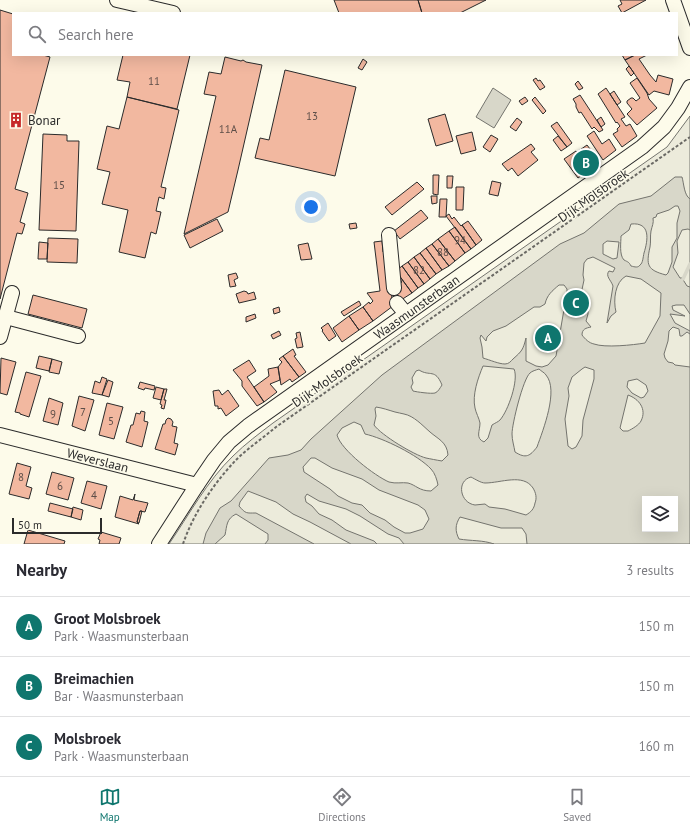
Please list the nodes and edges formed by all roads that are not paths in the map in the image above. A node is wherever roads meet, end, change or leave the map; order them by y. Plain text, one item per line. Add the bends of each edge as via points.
1 (117, 0) edge
2 (674, 2) edge
3 (169, 12) edge
4 (677, 12) edge
5 (678, 15) edge
6 (690, 18) edge
7 (690, 48) edge
8 (690, 87) edge
9 (389, 235) dead end
10 (394, 288) dead end
11 (12, 293) dead end
12 (397, 303) dead end
13 (406, 314) junction
14 (6, 317) junction
15 (78, 336) dead end
16 (0, 337) edge
17 (0, 435) edge
18 (197, 485) junction
19 (159, 544) edge

1 - 3 street
2 - 4 street
2 - 6 street
5 - 7 street
8 - 13 street, Waasmunsterbaan via 664,127 642,146
9 - 10 street
11 - 14 street
12 - 13 street
13 - 18 street, Waasmunsterbaan via 248,426 229,442
14 - 15 street
14 - 16 street
17 - 18 street, Weverslaan
18 - 19 street, Waasmunsterbaan

